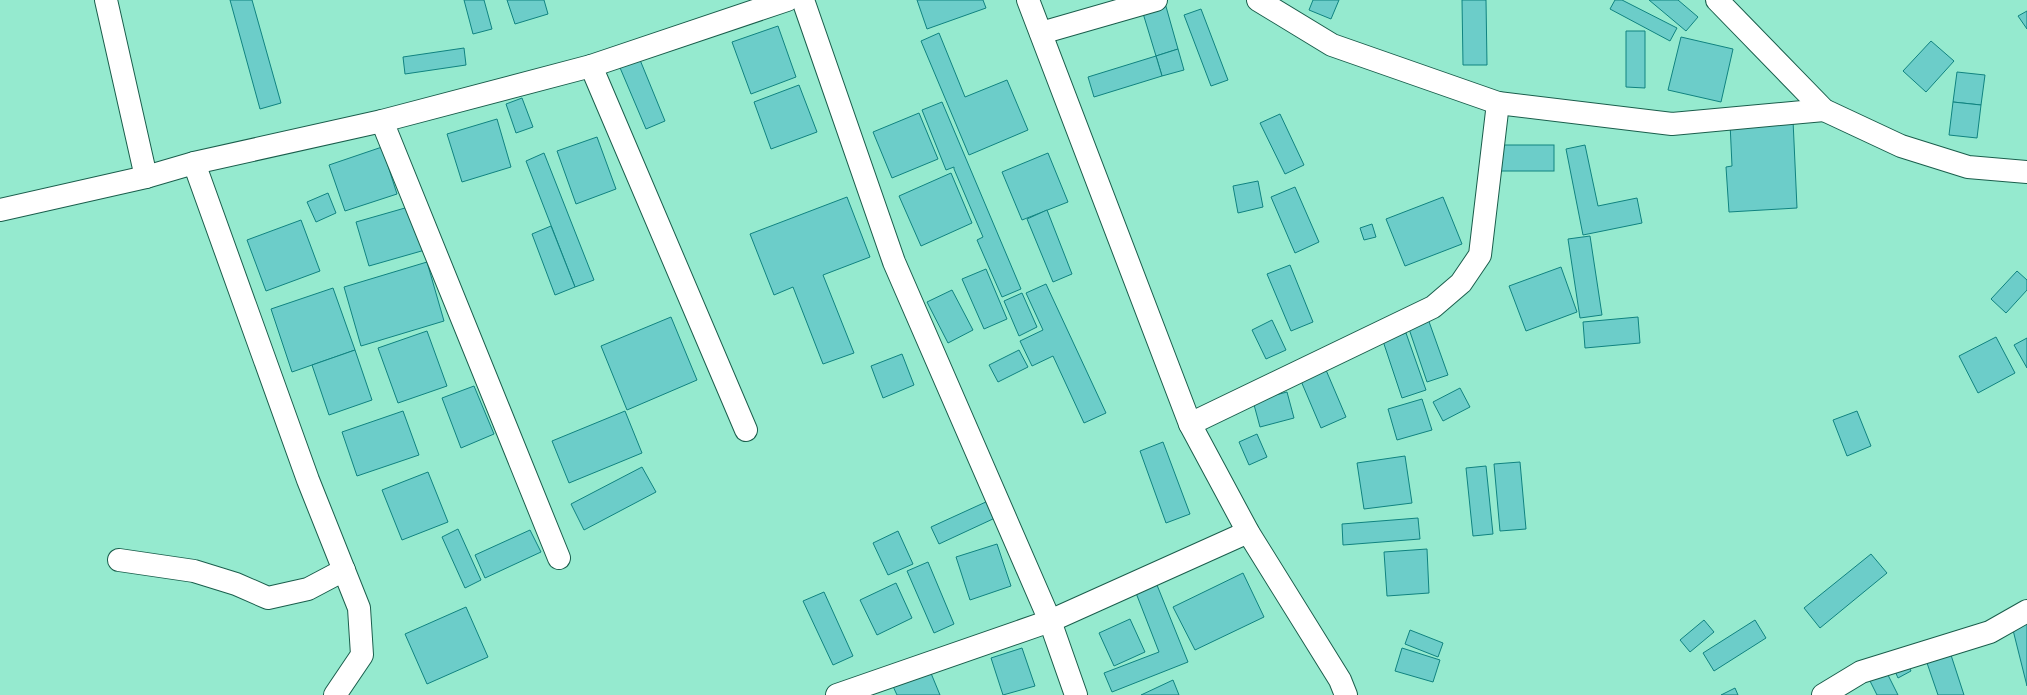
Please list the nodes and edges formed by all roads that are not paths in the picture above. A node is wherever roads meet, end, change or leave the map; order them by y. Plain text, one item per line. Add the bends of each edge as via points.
1 (106, 0) edge
2 (787, 0) edge
3 (803, 0) edge
4 (1028, 0) edge
5 (1156, 0) edge
6 (1258, 0) edge
7 (1717, 0) edge
8 (1040, 33) junction
9 (591, 66) junction
10 (1498, 103) junction
11 (1824, 110) junction
12 (382, 120) junction
13 (194, 163) junction
14 (2027, 172) edge
15 (146, 178) junction
16 (0, 210) edge
17 (1190, 424) junction
18 (746, 430) dead end
19 (1248, 532) junction
20 (559, 558) dead end
21 (119, 560) dead end
22 (344, 570) junction
23 (2027, 611) edge
24 (1050, 621) junction
25 (335, 695) edge
26 (837, 695) edge
27 (1076, 695) edge
28 (1346, 695) edge
29 (1824, 695) edge

1 - 15 street
2 - 9 street
3 - 24 street via 894,262
4 - 8 street
5 - 8 street
6 - 10 street via 1332,45
7 - 11 street
8 - 17 street
9 - 12 street
9 - 18 street
10 - 11 street via 1672,124
10 - 17 street via 1480,255 1461,283 1433,307
11 - 14 street via 1901,146 1968,167
12 - 13 street
12 - 20 street
13 - 15 street
13 - 22 street via 308,480
15 - 16 street
17 - 19 street
19 - 24 street
19 - 28 street via 1340,680
21 - 22 street via 194,571 236,584 268,598 308,590
22 - 25 street via 359,608 362,656
23 - 29 street via 1990,632 1861,672
24 - 26 street
24 - 27 street

